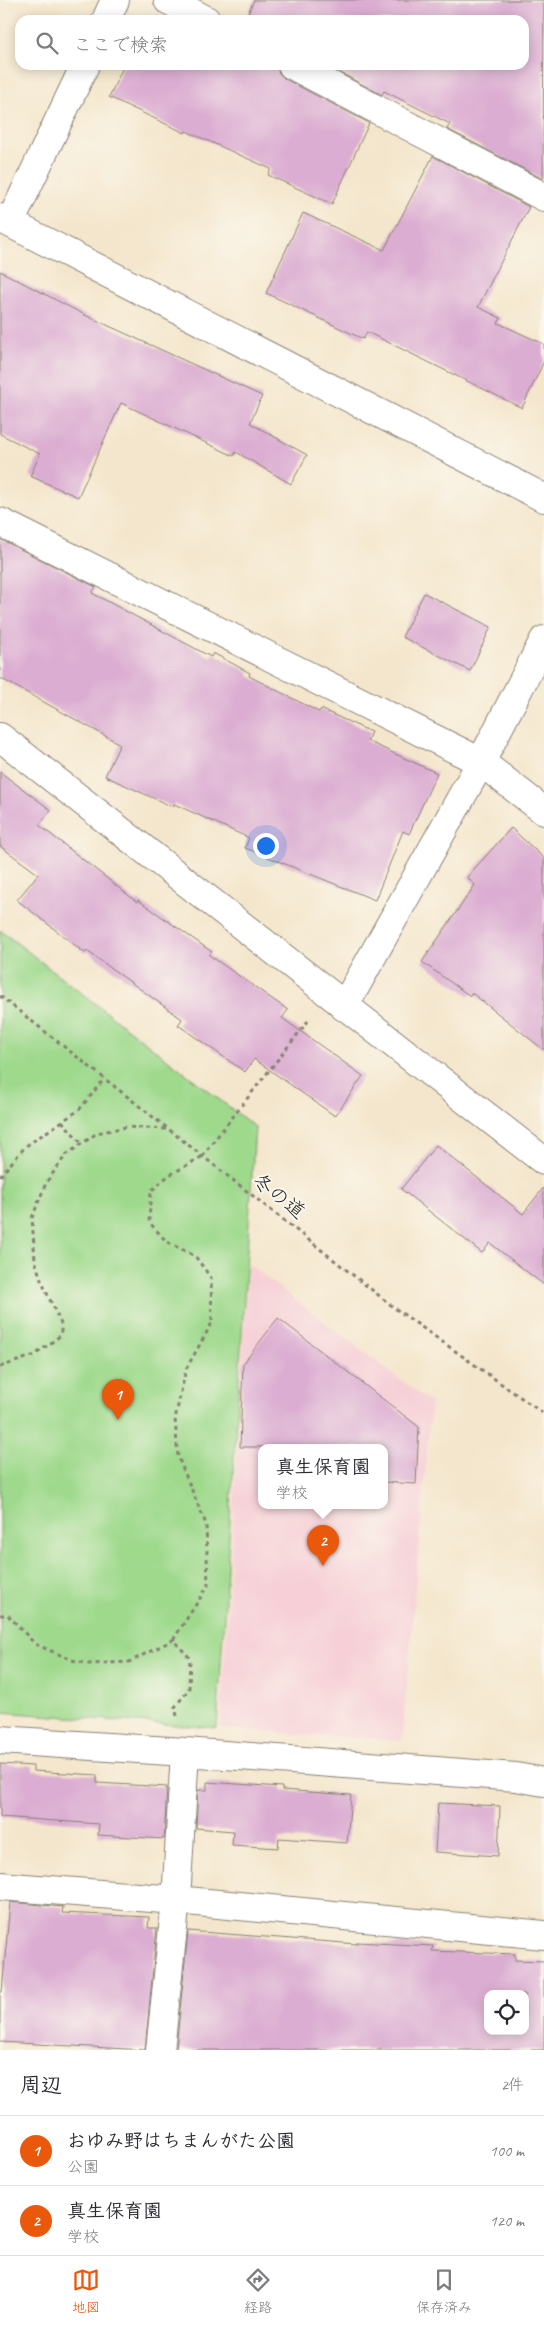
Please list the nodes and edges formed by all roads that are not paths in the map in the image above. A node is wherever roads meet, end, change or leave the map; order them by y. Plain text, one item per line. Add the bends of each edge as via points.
1 (116, 0) edge
2 (168, 0) edge
3 (108, 15) edge
4 (196, 15) edge
5 (82, 70) edge
6 (302, 70) edge
7 (544, 196) edge
8 (5, 221) edge
9 (544, 498) edge
10 (0, 522) edge
11 (544, 640) edge
12 (0, 737) edge
13 (481, 762) junction
14 (544, 812) edge
15 (336, 1001) junction
16 (544, 1161) edge
17 (0, 1740) edge
18 (185, 1752) junction
19 (544, 1782) edge
20 (0, 1886) edge
21 (176, 1900) junction
22 (544, 1935) edge
23 (160, 2050) edge

1 - 3 street
2 - 4 street
5 - 8 street
6 - 7 street
8 - 9 street
10 - 13 street
11 - 13 street
12 - 15 street
13 - 14 street
13 - 15 street
15 - 16 street
17 - 18 street
18 - 19 street
18 - 21 street
20 - 21 street
21 - 22 street
21 - 23 street

